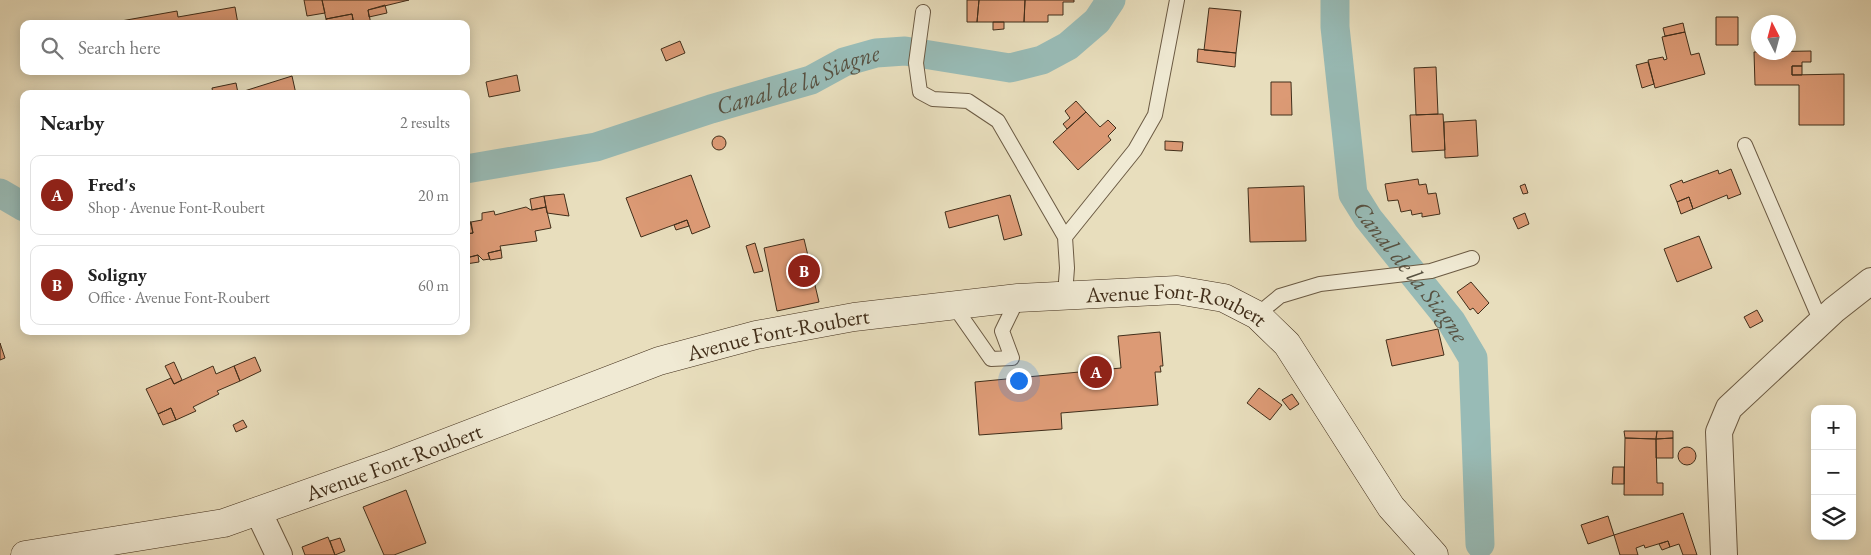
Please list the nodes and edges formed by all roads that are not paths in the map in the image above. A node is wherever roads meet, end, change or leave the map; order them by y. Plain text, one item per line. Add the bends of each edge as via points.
1 (1177, 0) edge
2 (923, 12) dead end
3 (1745, 146) dead end
4 (1065, 237) junction
5 (1472, 258) dead end
6 (1871, 281) edge
7 (1064, 296) junction
8 (1018, 298) junction
9 (954, 306) junction
10 (1257, 315) junction
11 (1821, 322) junction
12 (258, 511) junction
13 (25, 555) edge
14 (279, 555) edge
15 (1434, 555) edge
16 (1724, 555) edge

1 - 4 lane via 1155,115 1135,150
2 - 4 lane via 916,64 920,92 934,99 968,101 998,121
3 - 11 lane
4 - 7 lane via 1067,268
5 - 10 lane via 1431,272 1320,284 1280,296
6 - 11 street
7 - 8 main road, Avenue Font-Roubert
7 - 10 main road, Avenue Font-Roubert via 1177,290 1224,298
8 - 9 main road, Avenue Font-Roubert
8 - 9 lane via 1002,332 1012,358 992,359
9 - 12 main road, Avenue Font-Roubert via 854,317 756,335 659,361 388,466
10 - 15 main road, Avenue Font-Roubert via 1287,344 1391,507
11 - 16 street via 1729,408 1719,432
12 - 13 main road, Avenue Font-Roubert via 224,523
12 - 14 street

